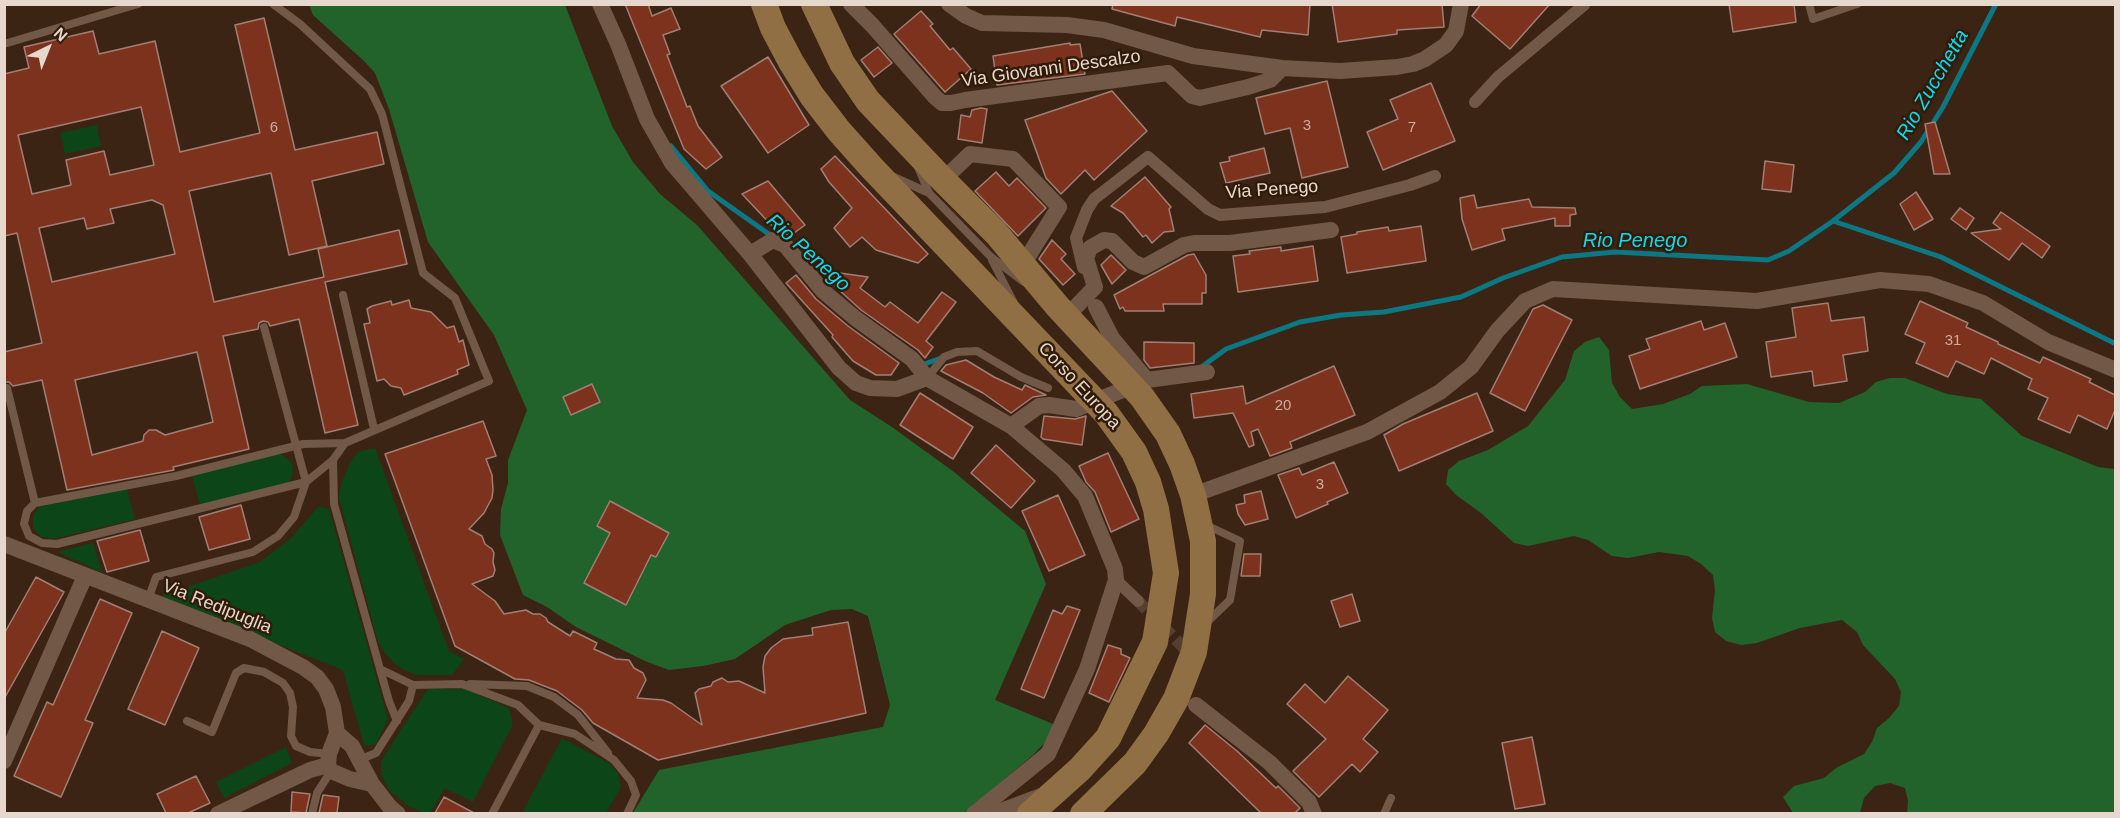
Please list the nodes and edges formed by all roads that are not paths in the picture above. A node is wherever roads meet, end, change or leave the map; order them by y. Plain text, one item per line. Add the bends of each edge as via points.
1 (138, 4) edge
2 (273, 4) edge
3 (600, 4) edge
4 (764, 4) edge
5 (814, 4) edge
6 (851, 4) edge
7 (949, 4) edge
8 (1461, 4) edge
9 (1809, 4) edge
10 (1857, 4) edge
11 (1584, 5) edge
12 (4, 44) edge
13 (1291, 69) junction
14 (1476, 102) dead end
15 (872, 168) junction
16 (1435, 176) dead end
17 (936, 187) junction
18 (1331, 230) dead end
19 (750, 254) junction
20 (991, 257) junction
21 (1022, 266) junction
22 (343, 295) dead end
23 (1096, 307) joint
24 (1067, 309) junction
25 (264, 327) dead end
26 (1028, 331) junction
27 (2115, 370) edge
28 (1207, 372) dead end
29 (927, 378) junction
30 (7, 388) dead end
31 (1048, 388) dead end
32 (1144, 388) junction
33 (1011, 426) junction
34 (374, 429) junction
35 (345, 443) junction
36 (295, 446) junction
37 (333, 460) junction
38 (306, 482) junction
39 (1192, 495) junction
40 (35, 503) junction
41 (1199, 522) junction
42 (4, 544) edge
43 (85, 576) junction
44 (1116, 580) junction
45 (148, 600) junction
46 (1138, 601) tunnel mouth
47 (1199, 631) junction
48 (380, 669) junction
49 (462, 684) junction
50 (413, 685) junction
51 (1187, 699) junction
52 (397, 721) junction
53 (187, 722) dead end
54 (539, 725) junction
55 (337, 733) junction
56 (361, 759) junction
57 (614, 760) junction
58 (4, 761) edge
59 (329, 763) junction
60 (372, 784) junction
61 (1051, 795) junction
62 (1391, 798) dead end
63 (218, 813) edge
64 (312, 813) edge
65 (398, 813) edge
66 (492, 813) edge
67 (627, 813) edge
68 (974, 813) edge
69 (1000, 813) edge
70 (1030, 813) edge
71 (1083, 813) edge
72 (1314, 813) edge
73 (1384, 813) edge

1 - 12 lane
2 - 34 lane via 370,89 382,114 423,273 455,298 489,381
3 - 19 street via 657,139 672,163
4 - 15 main road, Corso Europa via 773,28 812,96
5 - 17 main road via 854,81 910,146
6 - 13 street, Via Giovanni Descalzo via 942,103 1168,73 1192,96 1200,98 1270,80
7 - 13 street via 982,23 1104,30 1193,56
8 - 13 street via 1456,31 1437,52 1413,64 1340,71
9 - 10 lane via 1813,19
11 - 14 street via 1498,77
15 - 17 lane
15 - 26 main road, Corso Europa
16 - 23 street, Via Penego via 1325,207 1220,215 1148,157 1094,199 1080,225 1076,238
17 - 20 lane
17 - 21 main road via 996,233
17 - 21 street via 970,154 1013,159 1059,207
18 - 24 street via 1230,243 1194,243 1144,267 1133,262 1112,241 1104,240 1090,248 1086,258 1095,286
19 - 29 street via 773,240 785,245 823,291 912,359
19 - 29 street via 839,368 856,383 897,389
20 - 24 lane
20 - 26 lane
21 - 24 main road
22 - 34 lane
23 - 32 street, Via Penego
24 - 32 main road via 1118,369
25 - 36 lane
26 - 61 main road, Corso Europa via 1106,413 1134,452 1156,509 1166,573 1155,642 1108,738
27 - 39 street via 2048,342 1983,303 1929,284 1880,280 1757,301 1553,289 1525,301 1471,367 1440,392 1367,432
28 - 32 street
29 - 31 lane via 944,357 977,351
29 - 33 street
30 - 40 lane
32 - 33 street via 1076,409 1039,406
32 - 39 main road via 1182,464
33 - 44 street via 1063,470 1085,496
34 - 35 lane
35 - 36 lane
35 - 37 lane
36 - 38 lane
36 - 40 lane via 176,476
37 - 38 lane
37 - 48 lane via 334,504
38 - 40 lane via 57,544 42,543 29,536 24,524 27,511
38 - 45 lane via 294,517 278,536 253,552 156,577
39 - 41 main road
41 - 47 main road via 1203,594
41 - 47 lane via 1240,541 1230,600
42 - 43 street, Via Redipuglia
43 - 45 street, Via Redipuglia
43 - 58 street
44 - 46 street
44 - 68 street via 1087,669 1048,754
45 - 55 street, Via Redipuglia via 250,639 303,667 326,689
47 - 51 main road
48 - 50 lane
48 - 52 lane
49 - 50 lane
49 - 54 lane via 518,705
49 - 57 lane via 527,686 554,697 578,715
50 - 52 lane
51 - 71 main road via 1135,763
51 - 72 street via 1270,763 1309,801
52 - 56 lane via 376,753
53 - 59 lane via 212,732 236,673 244,668 264,672 290,693 291,736 296,746
54 - 57 lane via 575,734
54 - 66 lane
55 - 56 street
55 - 59 street
56 - 60 street
57 - 67 lane via 636,795
59 - 60 street via 350,779
59 - 63 street
59 - 64 lane
60 - 65 street
61 - 69 street
61 - 70 main road, Corso Europa
62 - 73 lane

